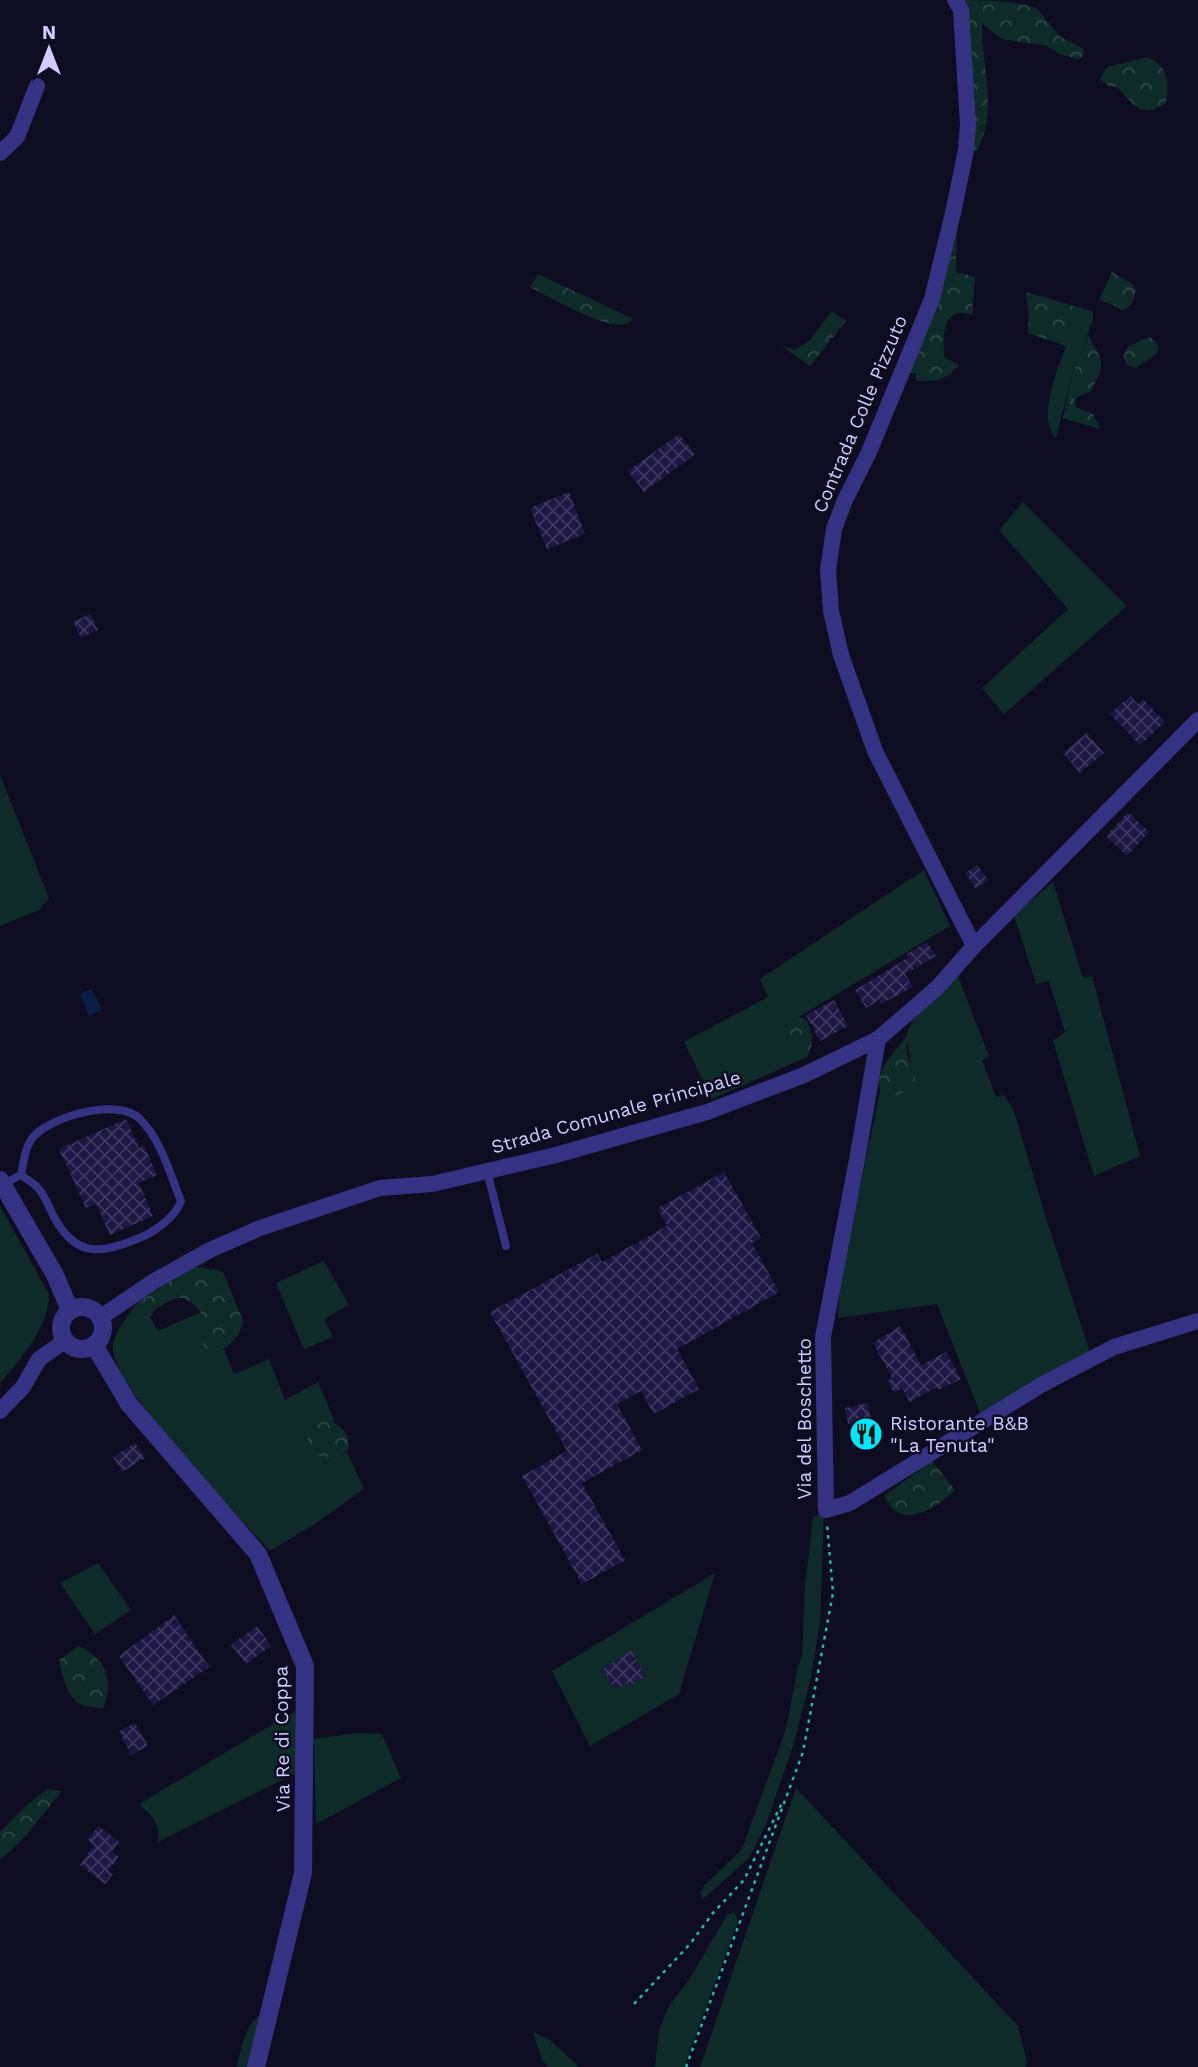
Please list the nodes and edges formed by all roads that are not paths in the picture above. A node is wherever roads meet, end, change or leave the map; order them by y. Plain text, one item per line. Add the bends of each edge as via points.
1 (955, 0) edge
2 (37, 86) dead end
3 (0, 153) edge
4 (1198, 720) edge
5 (974, 946) junction
6 (877, 1039) junction
7 (487, 1171) junction
8 (21, 1175) junction
9 (1, 1182) edge
10 (506, 1247) dead end
11 (70, 1310) junction
12 (101, 1317) junction
13 (1198, 1321) edge
14 (65, 1341) junction
15 (94, 1345) junction
16 (0, 1411) edge
17 (256, 2067) edge

1 - 5 street, Contrada Colle Pizzuto via 961,10 968,125 953,213 932,299 845,500 834,529 828,569 841,655 875,751
2 - 3 street via 17,136
4 - 5 street, Strada Comunale Principale
5 - 6 street, Strada Comunale Principale via 938,987
6 - 7 street, Strada Comunale Principale via 804,1075 707,1112
6 - 13 street, Via del Boschetto via 822,1337 826,1510 850,1503 1041,1385 1114,1348
7 - 10 lane
7 - 12 street, Strada Comunale Principale via 432,1184 380,1188 260,1228 156,1280
8 - 8 lane via 34,1135 48,1126 79,1114 126,1110 153,1135 181,1201 178,1210 142,1238 118,1247 88,1250 71,1241 39,1188
8 - 9 lane
9 - 11 street
11 - 12 street via 85,1306
11 - 14 street via 61,1325
12 - 15 street via 104,1330
14 - 15 street via 76,1348
14 - 16 street via 39,1359 23,1387
15 - 17 street, Via Re di Coppa via 129,1404 258,1554 305,1666 303,1872

